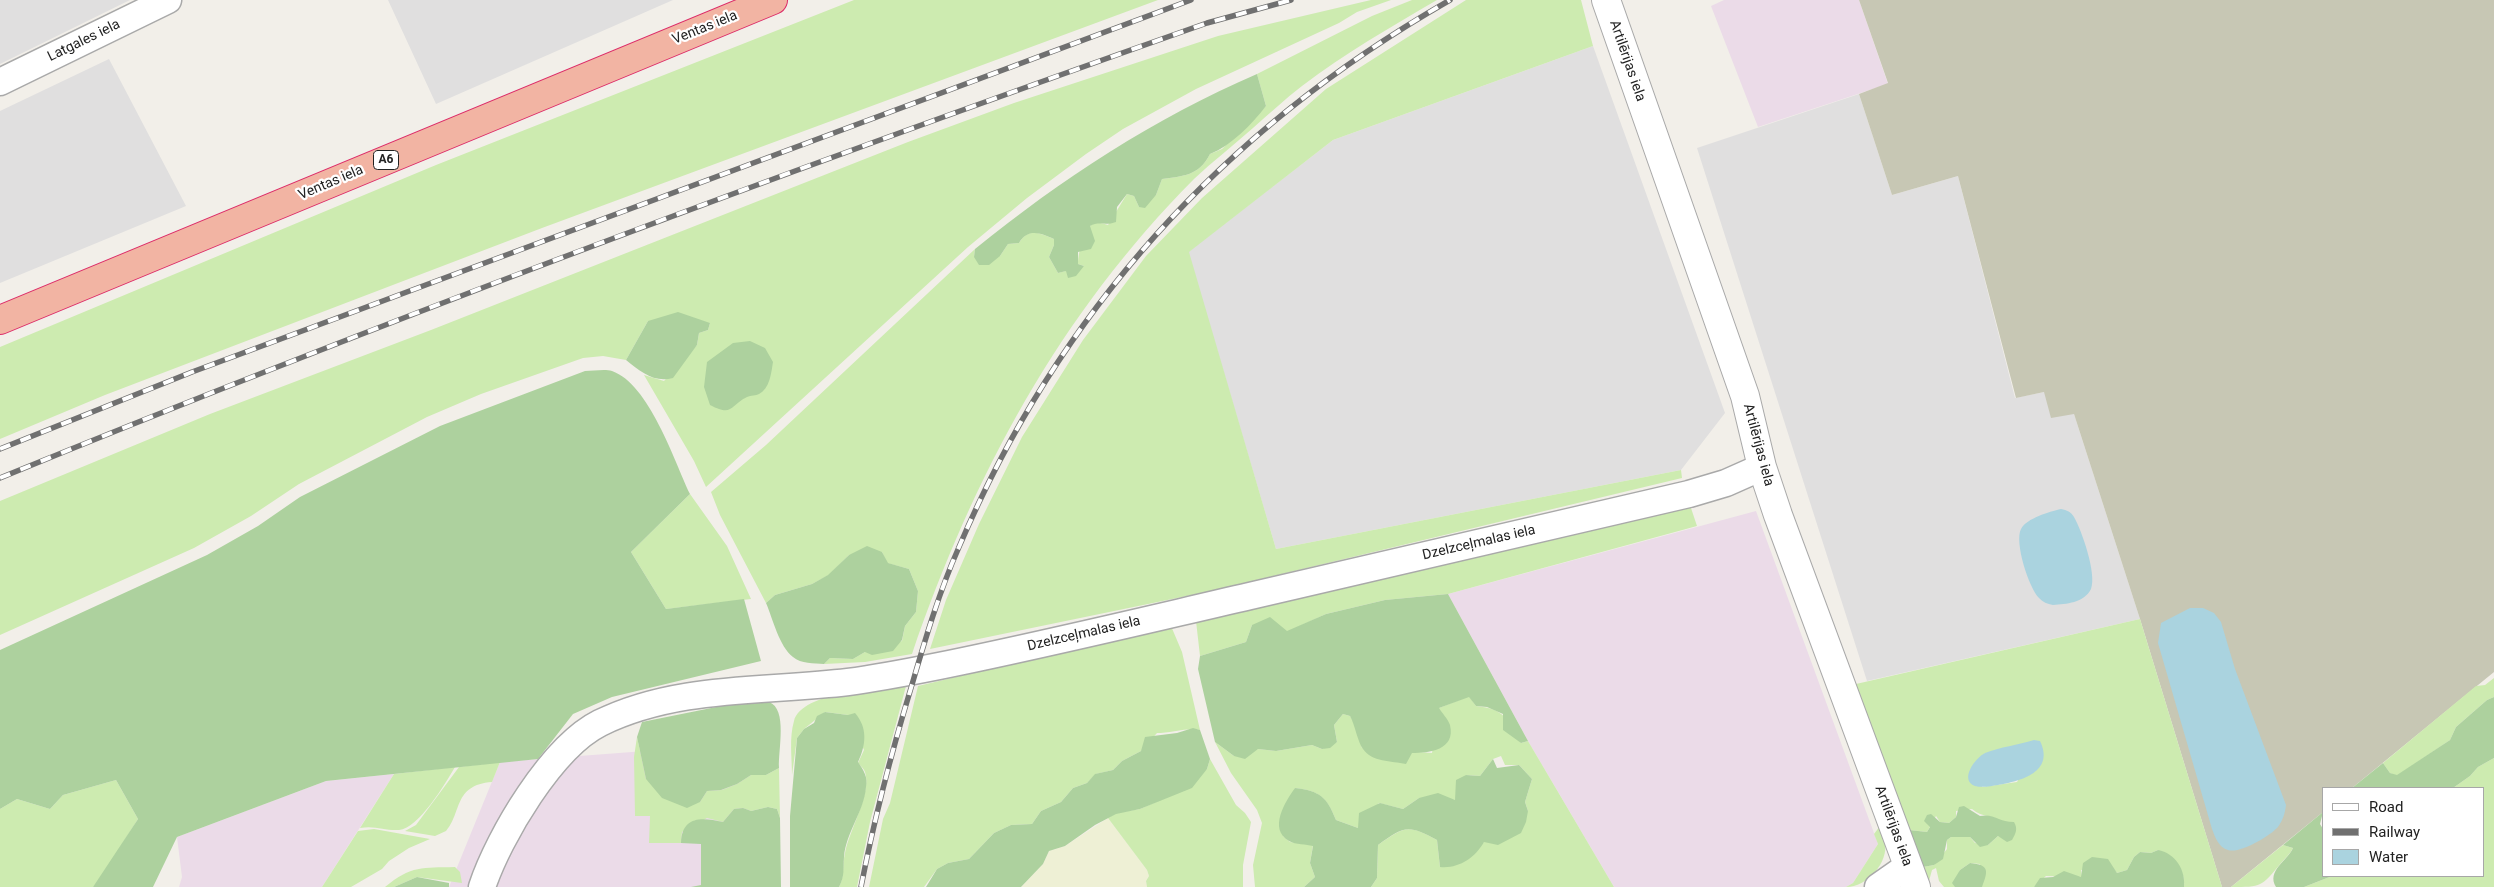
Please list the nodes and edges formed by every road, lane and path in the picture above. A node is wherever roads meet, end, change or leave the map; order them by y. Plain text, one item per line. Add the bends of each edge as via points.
1 (168, 0) edge
2 (773, 0) edge
3 (1606, 0) edge
4 (0, 82) edge
5 (0, 320) edge
6 (1762, 467) junction
7 (1912, 877) edge
8 (482, 887) edge
9 (1878, 887) edge

1 - 4 street, Latgales iela
2 - 5 highway, Ventas iela / A6
3 - 6 street, Artilērijas iela via 1745,396
6 - 7 street, Artilērijas iela
6 - 8 street, Dzelzceļmalas iela via 1726,483 1689,494 949,663 849,682 717,692 627,713 578,737 560,754 508,832
7 - 9 street

